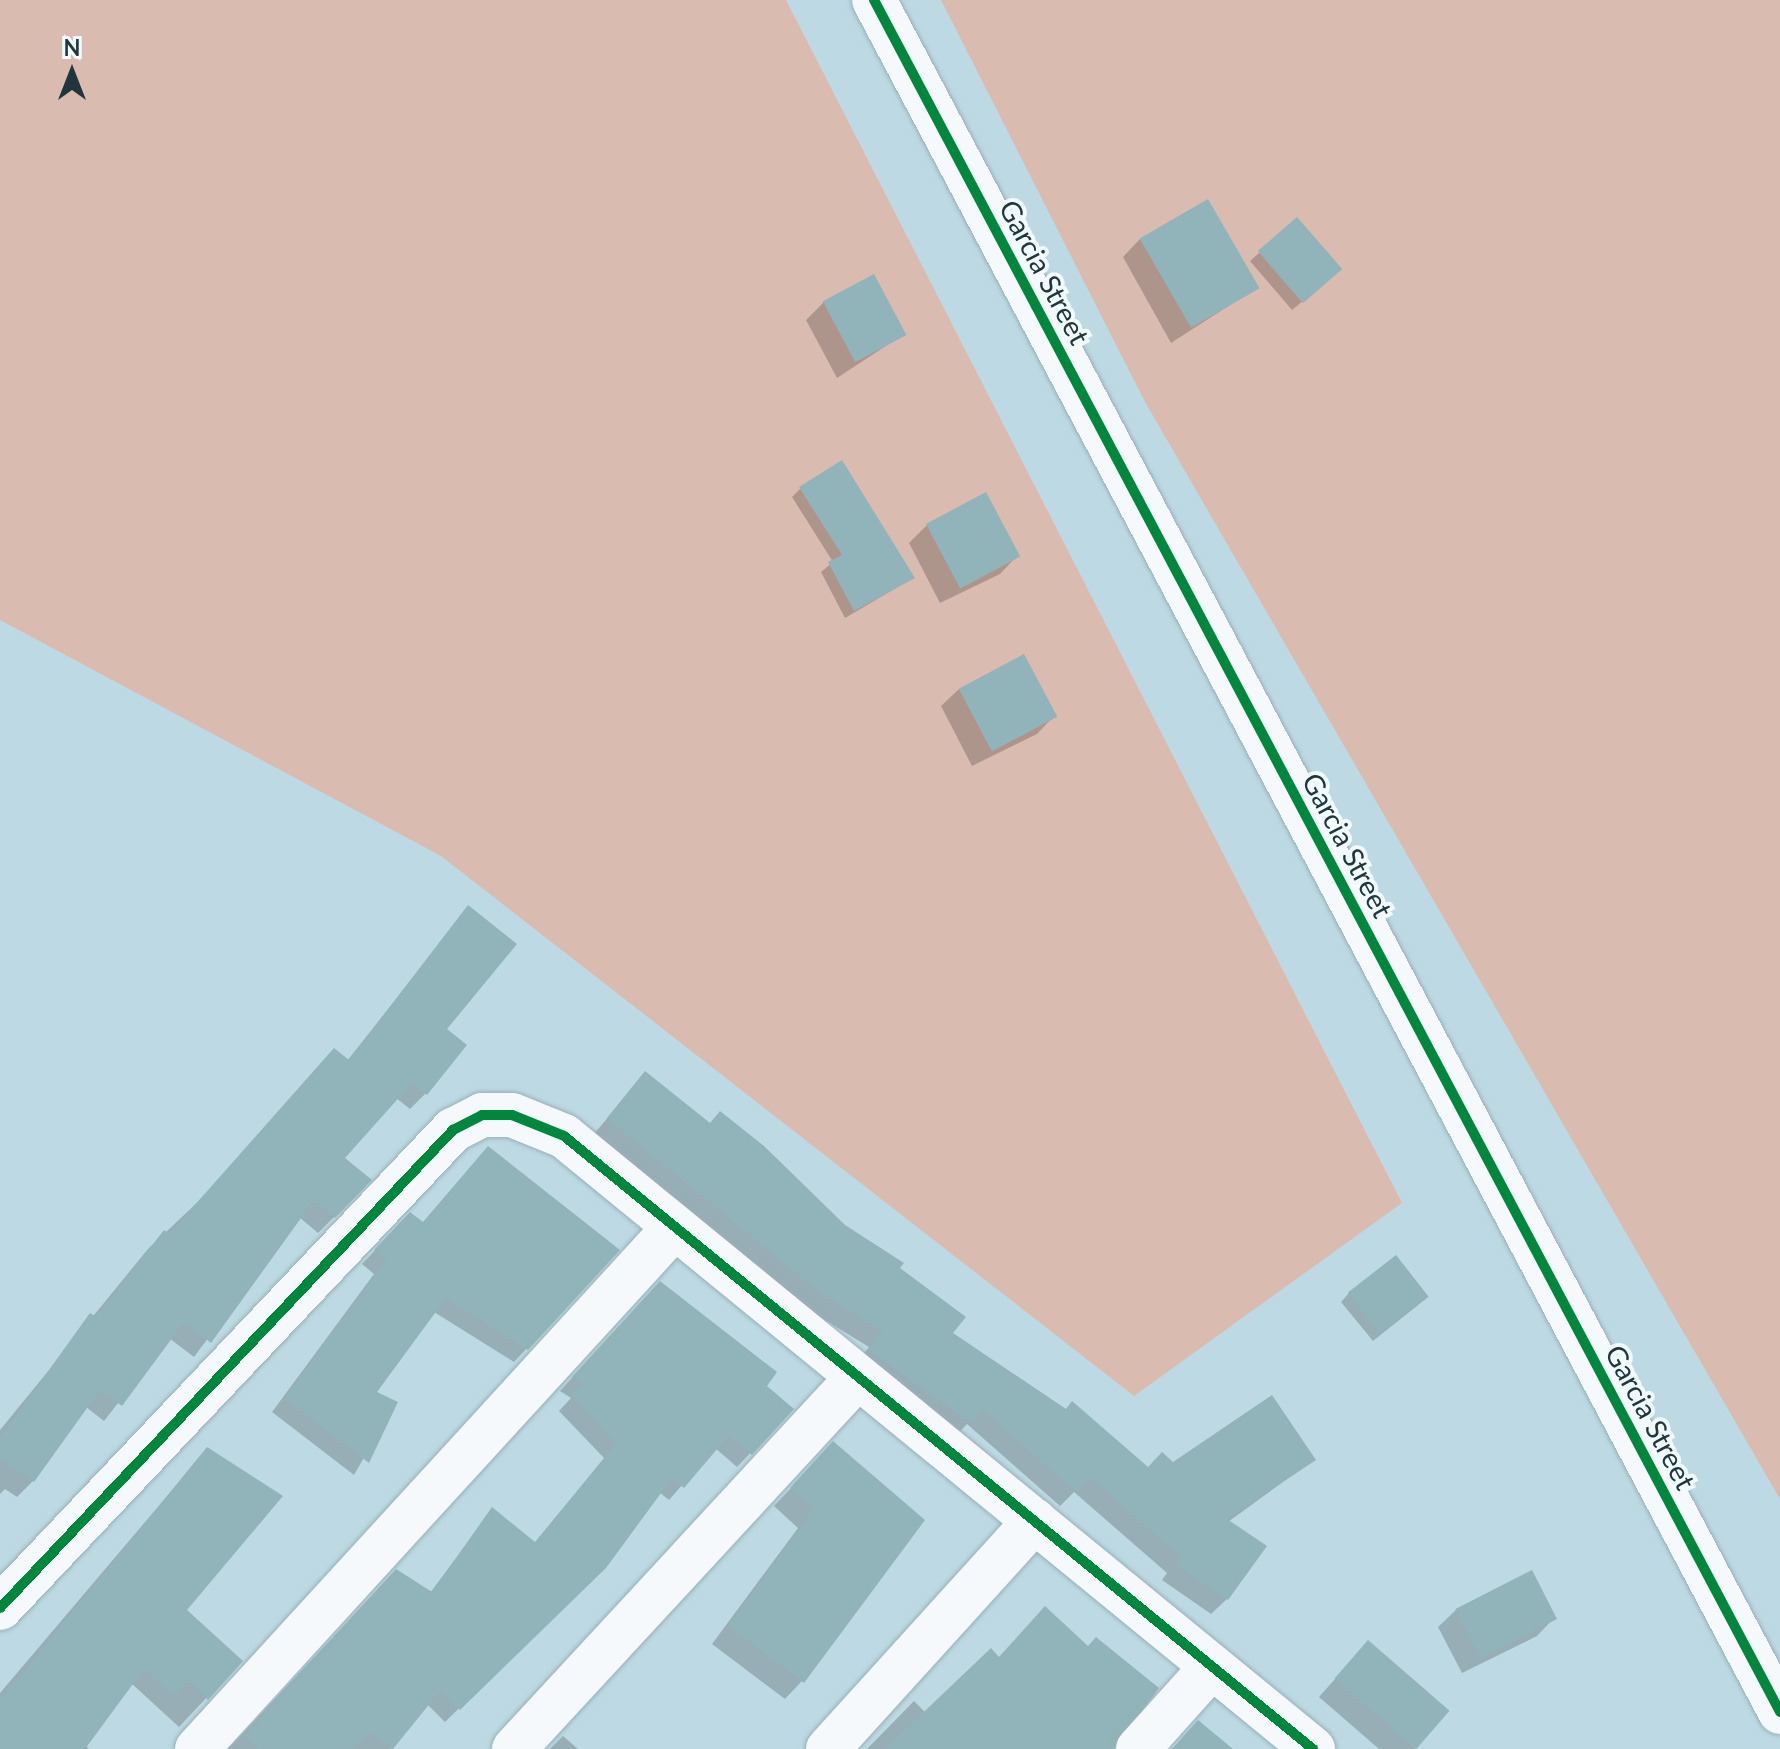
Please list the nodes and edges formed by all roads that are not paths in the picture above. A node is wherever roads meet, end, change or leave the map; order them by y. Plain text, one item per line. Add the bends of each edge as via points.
1 (874, 0) edge
2 (673, 1229) junction
3 (856, 1379) junction
4 (1035, 1521) junction
5 (0, 1608) edge
6 (1209, 1670) junction
7 (1780, 1712) edge
8 (197, 1749) edge
9 (514, 1749) edge
10 (828, 1749) edge
11 (1138, 1749) edge
12 (1313, 1749) edge

1 - 7 street, Garcia Street
2 - 3 street
2 - 5 street via 564,1136 532,1119 482,1115 453,1130
2 - 8 street
3 - 4 street
3 - 9 street
4 - 6 street
4 - 10 street
6 - 11 street
6 - 12 street

